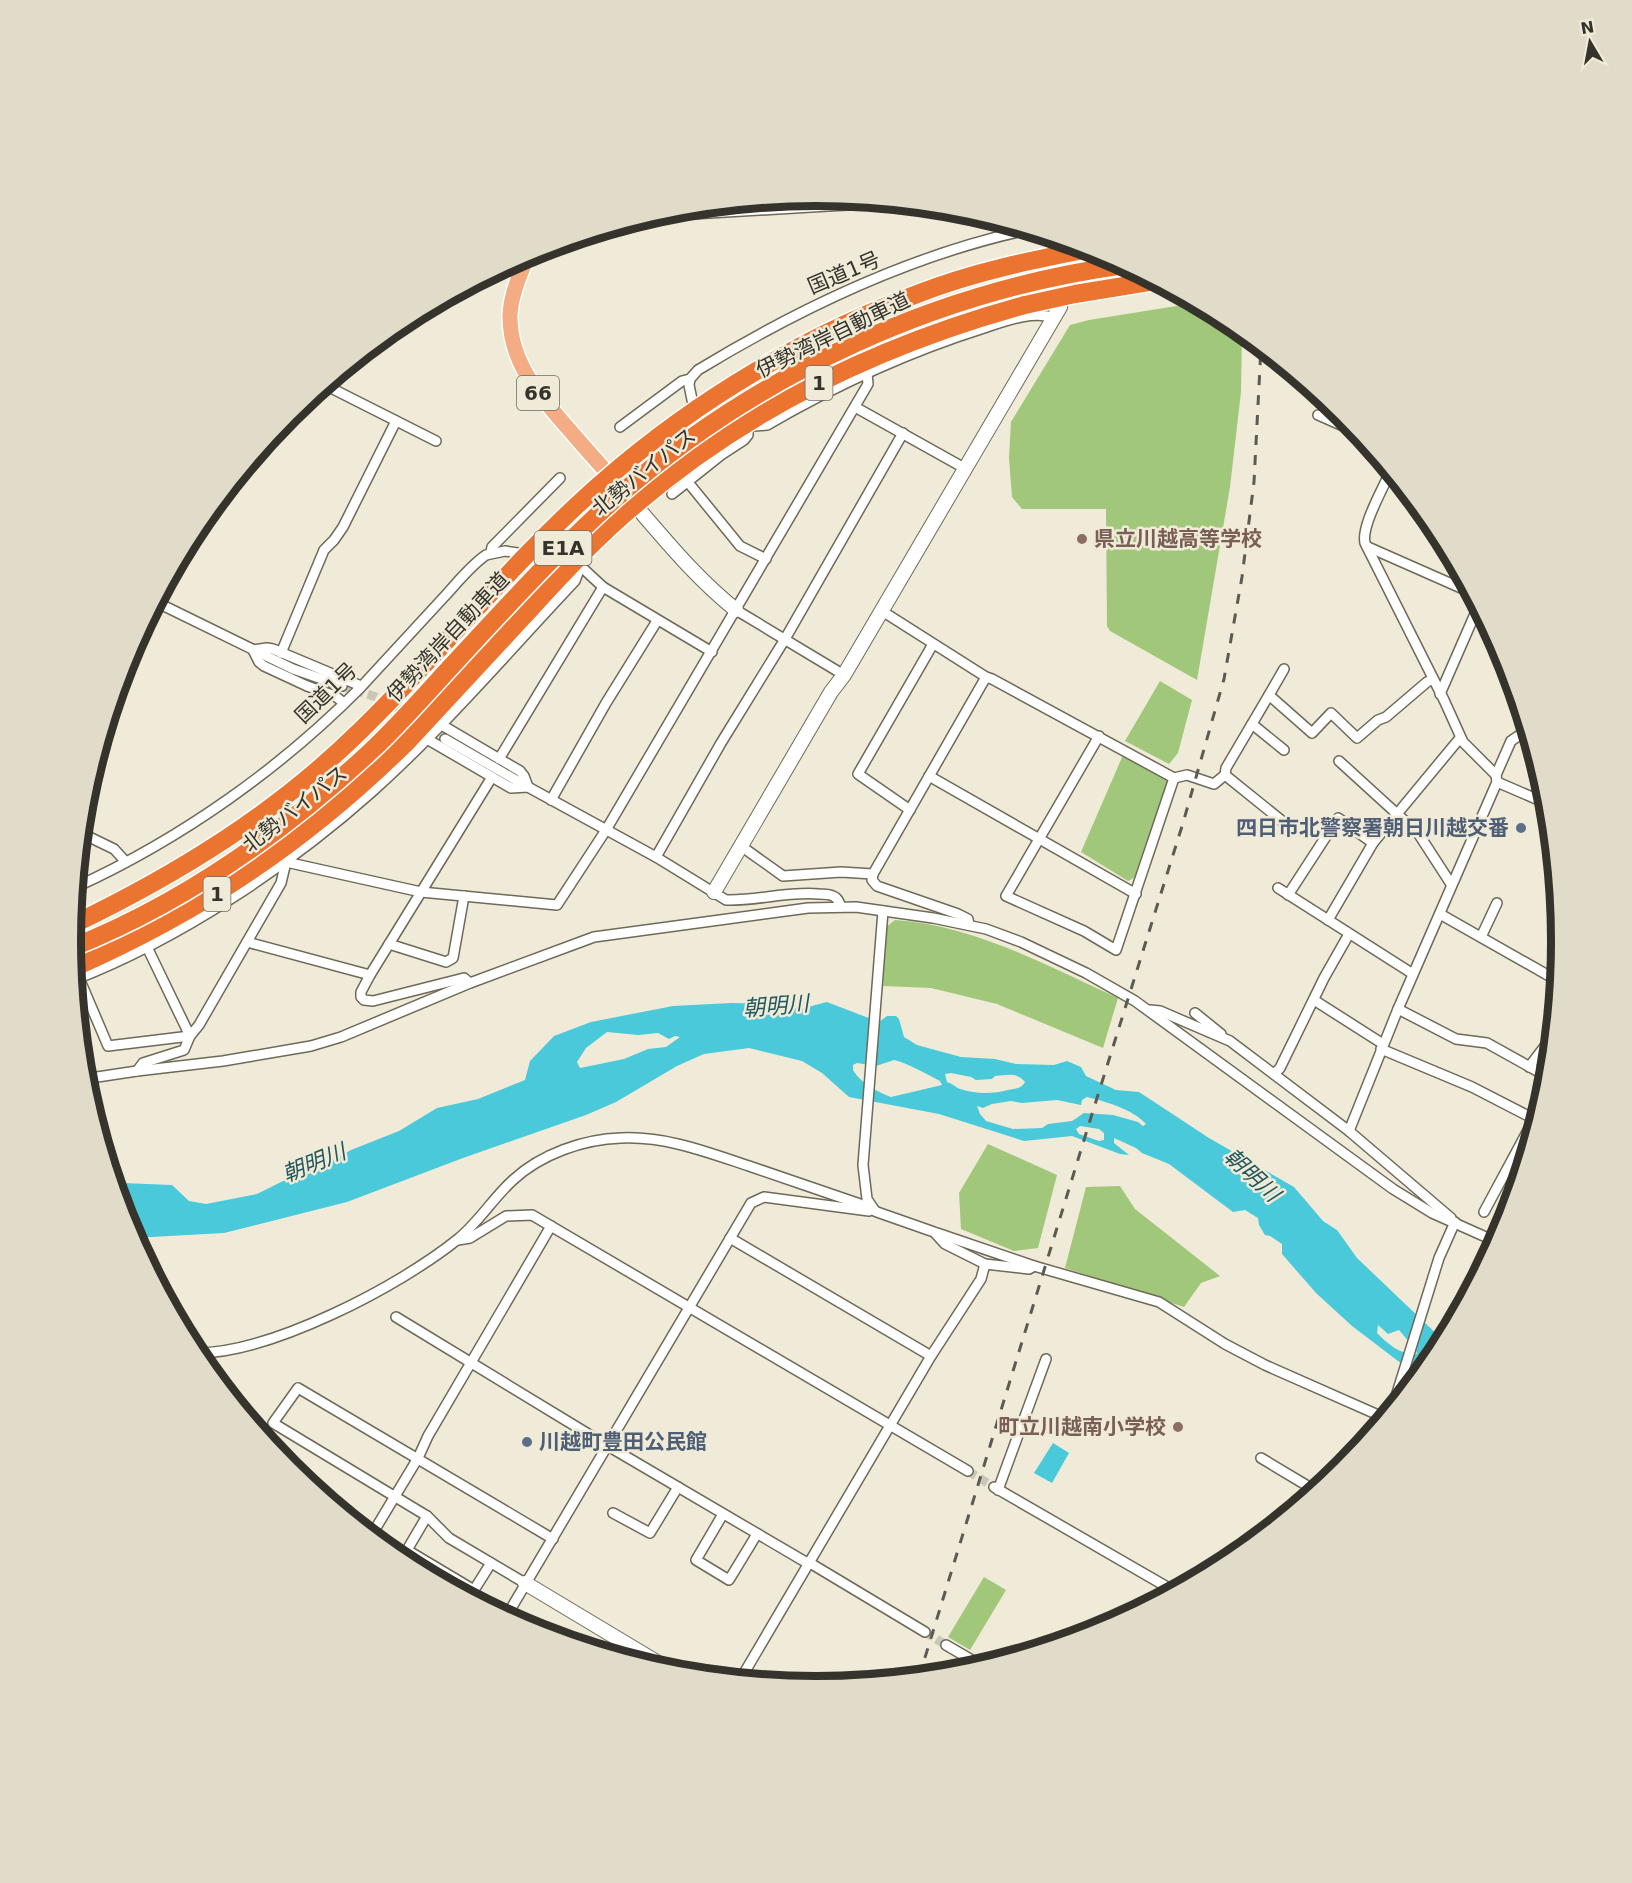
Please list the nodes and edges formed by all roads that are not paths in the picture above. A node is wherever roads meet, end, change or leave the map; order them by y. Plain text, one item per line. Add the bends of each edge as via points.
1 (823, 206) edge
2 (733, 212) edge
3 (1012, 234) edge
4 (1071, 253) edge
5 (1071, 253) edge
6 (525, 267) edge
7 (1110, 268) edge
8 (1143, 283) edge
9 (1058, 312) junction
10 (867, 373) junction
11 (690, 379) junction
12 (332, 388) edge
13 (855, 407) junction
14 (1318, 415) dead end
15 (396, 421) junction
16 (1337, 424) edge
17 (767, 425) junction
18 (620, 427) dead end
19 (746, 431) junction
20 (903, 433) junction
21 (436, 441) dead end
22 (703, 452) junction
23 (966, 469) junction
24 (560, 478) dead end
25 (1387, 479) edge
26 (687, 481) junction
27 (672, 494) dead end
28 (635, 505) junction
29 (1368, 547) junction
30 (491, 552) junction
31 (581, 559) junction
32 (766, 559) junction
33 (603, 587) junction
34 (1460, 588) edge
35 (163, 605) edge
36 (736, 610) junction
37 (882, 611) junction
38 (1474, 615) edge
39 (657, 621) junction
40 (785, 639) junction
41 (933, 644) junction
42 (253, 650) junction
43 (712, 652) junction
44 (281, 653) junction
45 (1284, 669) dead end
46 (844, 675) junction
47 (986, 677) junction
48 (1433, 679) junction
49 (342, 686) tunnel mouth
50 (361, 686) junction
51 (1440, 694) junction
52 (1269, 695) junction
53 (344, 703) junction
54 (440, 724) junction
55 (1252, 724) junction
56 (1521, 734) edge
57 (1099, 736) junction
58 (1460, 738) junction
59 (427, 739) junction
60 (445, 739) dead end
61 (1284, 750) dead end
62 (499, 759) junction
63 (1339, 761) dead end
64 (1225, 775) junction
65 (929, 776) junction
66 (492, 777) junction
67 (1174, 778) junction
68 (1496, 778) junction
69 (528, 787) junction
70 (1537, 799) edge
71 (551, 800) junction
72 (910, 810) junction
73 (1398, 815) junction
74 (1287, 825) dead end
75 (606, 830) junction
76 (89, 837) edge
77 (1039, 839) junction
78 (1374, 843) junction
79 (741, 846) junction
80 (656, 857) junction
81 (126, 862) junction
82 (286, 862) junction
83 (873, 874) junction
84 (84, 883) edge
85 (1451, 884) junction
86 (1278, 888) dead end
87 (421, 892) junction
88 (714, 892) junction
89 (1136, 894) junction
90 (1288, 895) junction
91 (464, 896) junction
92 (1497, 903) dead end
93 (841, 907) junction
94 (883, 911) junction
95 (1440, 914) junction
96 (82, 920) edge
97 (1328, 920) junction
98 (969, 925) junction
99 (1349, 933) junction
100 (1481, 937) junction
101 (247, 942) junction
102 (81, 943) edge
103 (389, 944) junction
104 (147, 947) junction
105 (82, 971) edge
106 (82, 972) edge
107 (1413, 974) junction
108 (370, 975) junction
109 (1550, 976) edge
110 (470, 983) junction
111 (83, 993) edge
112 (1314, 1000) junction
113 (1398, 1009) junction
114 (1148, 1010) junction
115 (1195, 1013) dead end
116 (190, 1036) junction
117 (1230, 1041) junction
118 (1382, 1047) junction
119 (1543, 1048) edge
120 (1528, 1066) junction
121 (137, 1071) junction
122 (1539, 1072) edge
123 (1274, 1074) junction
124 (94, 1078) edge
125 (1530, 1117) edge
126 (1349, 1131) junction
127 (1525, 1136) edge
128 (877, 1212) junction
129 (1484, 1212) dead end
130 (1455, 1222) junction
131 (551, 1226) junction
132 (934, 1232) junction
133 (730, 1238) junction
134 (1488, 1238) edge
135 (457, 1240) junction
136 (984, 1264) junction
137 (1034, 1266) junction
138 (689, 1308) junction
139 (396, 1317) dead end
140 (206, 1351) edge
141 (931, 1356) junction
142 (1046, 1359) dead end
143 (472, 1363) junction
144 (1397, 1391) edge
145 (1378, 1415) edge
146 (890, 1426) junction
147 (608, 1446) junction
148 (418, 1458) junction
149 (1261, 1458) dead end
150 (968, 1471) tunnel mouth
151 (678, 1487) junction
152 (1309, 1487) edge
153 (395, 1497) junction
154 (613, 1513) dead end
155 (723, 1514) junction
156 (427, 1516) junction
157 (375, 1530) edge
158 (757, 1534) junction
159 (553, 1539) junction
160 (491, 1563) junction
161 (810, 1564) junction
162 (525, 1583) junction
163 (1167, 1587) edge
164 (511, 1610) edge
165 (925, 1632) tunnel mouth
166 (946, 1646) tunnel mouth
167 (646, 1656) edge
168 (970, 1659) edge
169 (744, 1673) edge

1 - 2 street
3 - 11 street, 国道1号 via 961,248 854,287 738,346
4 - 9 street
5 - 96 highway, 伊勢湾岸自動車道 / E1A, bridge via 982,273 874,311 756,371 704,405 652,441 589,495 404,688 313,774 190,863
6 - 28 main road, 66 via 512,304 515,352 540,395
7 - 102 highway, 伊勢湾岸自動車道 / E1A, bridge via 1047,279 932,313 823,360 714,423 642,477 580,532 371,750 325,791 200,883
8 - 19 highway, 北勢バイパス / 1, bridge via 1025,304 935,332 782,402
9 - 10 street via 998,323 954,337
9 - 23 street
10 - 13 street via 868,384
10 - 17 street
11 - 18 street, 国道1号
11 - 22 street
12 - 15 street
13 - 20 street
13 - 32 street
14 - 16 street
15 - 21 street
15 - 44 street via 343,527 324,550
17 - 19 street
17 - 19 street
19 - 22 highway, 北勢バイパス / 1
19 - 26 street
20 - 23 street
20 - 40 street
22 - 28 highway, 北勢バイパス / 1
23 - 37 street
24 - 30 street, 国道1号
25 - 29 street via 1364,538
26 - 27 street
26 - 32 street via 740,546
28 - 31 highway, 北勢バイパス / 1
28 - 36 street via 690,569
29 - 34 street
29 - 48 street
30 - 31 street
30 - 50 street, 国道1号 via 480,559
31 - 33 street
31 - 54 street via 575,581
31 - 105 highway, 北勢バイパス / 1 via 410,740 314,826 238,881
32 - 36 street
33 - 39 street
33 - 62 street
35 - 42 street
36 - 40 street
36 - 43 street
37 - 41 street
37 - 46 street
38 - 51 street
39 - 43 street
39 - 71 street
40 - 46 street
40 - 80 street
41 - 47 street
41 - 72 street via 858,774
42 - 44 street via 267,648
42 - 49 street
42 - 53 street via 264,666
43 - 75 street
44 - 50 street
45 - 52 street
46 - 79 street
47 - 57 street
47 - 65 street
48 - 51 street
48 - 52 street via 1357,738 1330,713 1312,733
50 - 53 street, 国道1号
51 - 58 street
52 - 55 street
53 - 81 street, 国道1号 via 254,781
54 - 59 street
54 - 62 street
55 - 61 street
55 - 64 street
56 - 68 street via 1511,741
57 - 67 street
57 - 77 street
58 - 68 street
58 - 73 street
59 - 66 street
59 - 82 street via 374,790
60 - 69 street
62 - 69 street via 520,771
63 - 73 street
64 - 67 street via 1214,784 1187,775
64 - 74 street
65 - 72 street
65 - 77 street
66 - 69 street via 511,788
66 - 87 street
67 - 89 street
68 - 70 street
68 - 85 street
69 - 71 street
71 - 75 street
72 - 83 street
73 - 78 street
73 - 85 street via 1418,833
75 - 80 street
75 - 91 street via 557,905
76 - 81 street via 114,849
77 - 89 street
77 - 89 street via 1006,896 1116,950
78 - 90 street via 1338,818
78 - 97 street
79 - 83 street via 783,876
79 - 88 street
80 - 88 street
81 - 84 street, 国道1号
82 - 87 street
82 - 101 street via 281,883
82 - 104 street
83 - 98 street via 877,886 958,914 968,919
85 - 95 street
86 - 90 street
87 - 91 street
87 - 103 street
88 - 93 street via 726,900 787,893 832,895
90 - 97 street
91 - 103 street via 453,958 446,962
92 - 100 street
93 - 94 street
93 - 110 street via 808,908 594,938
94 - 98 street
94 - 128 street via 864,1142 864,1188
95 - 100 street
95 - 107 street
97 - 99 street
98 - 114 street via 999,933 1054,957
99 - 107 street
99 - 112 street
100 - 109 street
101 - 108 street
101 - 116 street
103 - 108 street
104 - 106 street
104 - 116 street
107 - 113 street
108 - 110 street via 361,992 364,1000 464,978
110 - 121 street via 311,1046
111 - 116 street via 108,1046
112 - 118 street
112 - 123 street
113 - 118 street
113 - 120 street via 1455,1039 1487,1042
114 - 117 street via 1160,1011
114 - 130 street via 1393,1189
115 - 117 street
116 - 121 street via 184,1050 143,1063
117 - 123 street
118 - 125 street
118 - 126 street
119 - 120 street
120 - 122 street
121 - 124 street
123 - 126 street
126 - 130 street
127 - 129 street
128 - 132 street
128 - 133 street via 764,1197 751,1203
128 - 135 street via 683,1145 648,1137 618,1138 569,1148 534,1163
130 - 134 street
130 - 144 street via 1439,1258
131 - 135 street via 532,1215 506,1216 470,1238
131 - 138 street
131 - 143 street
132 - 136 street via 945,1244
132 - 137 street
133 - 138 street
133 - 141 street
135 - 140 street via 355,1304 276,1337
136 - 137 street via 1029,1269
136 - 141 street via 981,1279
137 - 145 street via 1159,1302 1265,1365
138 - 146 street
138 - 147 street
139 - 143 street
141 - 146 street
142 - 163 street via 996,1488
143 - 147 street
143 - 148 street
146 - 150 street
146 - 161 street
147 - 151 street
147 - 159 street
148 - 153 street
148 - 153 street via 298,1388 273,1423
148 - 159 street
149 - 152 street
151 - 154 street via 650,1533
151 - 155 street
153 - 156 street
153 - 157 street
155 - 158 street
155 - 158 street via 696,1560 729,1580
156 - 160 street via 449,1539
156 - 160 street via 407,1550 474,1590
158 - 161 street
159 - 162 street
160 - 162 street
161 - 165 street
161 - 169 street
162 - 164 street
162 - 167 street
166 - 168 street

